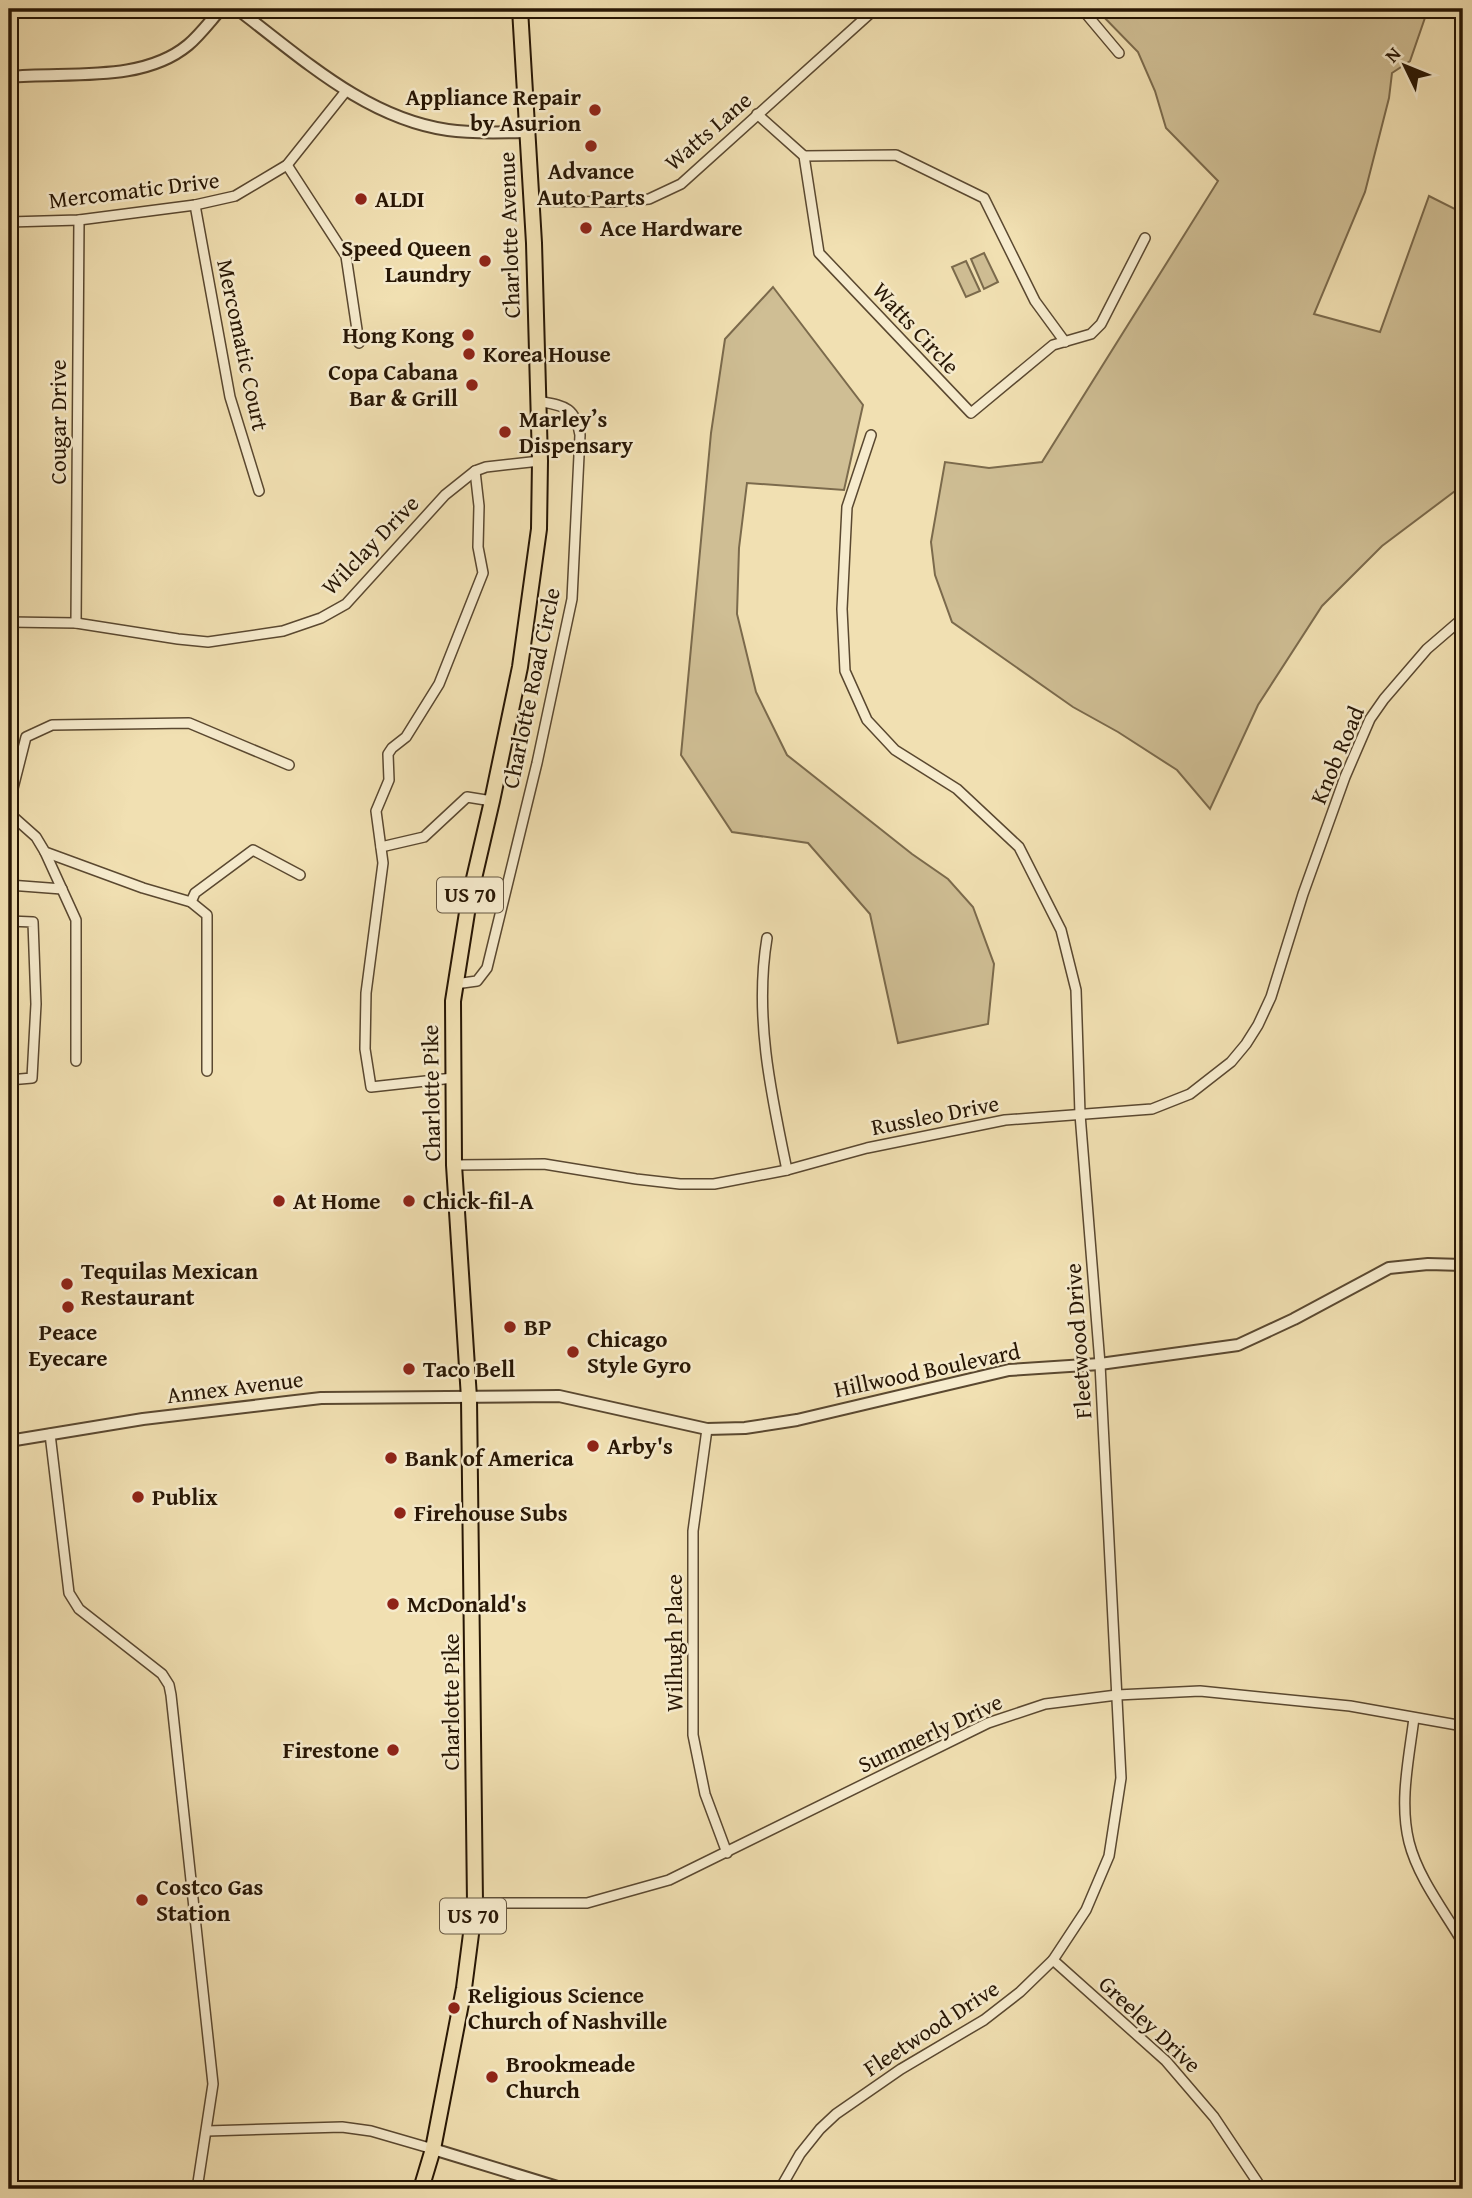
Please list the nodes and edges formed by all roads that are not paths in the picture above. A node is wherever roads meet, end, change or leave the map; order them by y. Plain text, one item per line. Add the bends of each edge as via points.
1 (221, 9) edge
2 (237, 9) edge
3 (520, 9) edge
4 (876, 9) edge
5 (1082, 9) edge
6 (1119, 53) dead end
7 (9, 77) edge
8 (346, 91) junction
9 (757, 114) junction
10 (528, 132) junction
11 (804, 156) junction
12 (287, 166) junction
13 (532, 201) junction
14 (195, 205) junction
15 (79, 220) junction
16 (9, 222) edge
17 (1145, 238) dead end
18 (1065, 342) junction
19 (359, 343) dead end
20 (538, 401) junction
21 (871, 435) dead end
22 (540, 461) junction
23 (475, 471) junction
24 (259, 491) dead end
25 (1463, 618) edge
26 (9, 622) edge
27 (76, 623) junction
28 (289, 765) dead end
29 (492, 801) junction
30 (9, 804) edge
31 (9, 813) edge
32 (381, 847) junction
33 (45, 852) junction
34 (300, 875) dead end
35 (9, 885) edge
36 (62, 889) junction
37 (1303, 894) joint
38 (191, 902) junction
39 (9, 921) edge
40 (767, 938) dead end
41 (455, 984) junction
42 (76, 1060) dead end
43 (207, 1071) dead end
44 (453, 1078) junction
45 (9, 1080) edge
46 (1080, 1114) junction
47 (454, 1165) junction
48 (787, 1170) junction
49 (1463, 1265) edge
50 (1100, 1364) junction
51 (469, 1398) junction
52 (707, 1429) junction
53 (50, 1434) junction
54 (9, 1441) edge
55 (1117, 1695) junction
56 (1414, 1718) junction
57 (1463, 1726) edge
58 (727, 1853) junction
59 (475, 1903) junction
60 (1463, 1943) edge
61 (1054, 1961) junction
62 (207, 2131) junction
63 (433, 2149) junction
64 (197, 2189) edge
65 (421, 2189) edge
66 (564, 2189) edge
67 (779, 2189) edge
68 (1262, 2189) edge

1 - 7 street via 188,45 164,60 127,70
2 - 8 street
3 - 10 main road, Charlotte Avenue / US 70
4 - 9 street, Watts Lane
5 - 6 street
8 - 10 street via 388,113 447,130
8 - 12 street, Mercomatic Drive
9 - 11 street
9 - 13 street, Watts Lane via 681,184 649,199
10 - 13 main road, Charlotte Avenue / US 70
11 - 18 street via 896,155 984,198 1035,301
11 - 18 street, Watts Circle via 819,253 971,413 1053,345
12 - 14 street, Mercomatic Drive via 235,196
12 - 19 street via 346,256
13 - 20 main road, Charlotte Avenue / US 70
14 - 15 street, Mercomatic Drive
14 - 24 street, Mercomatic Court via 230,397
15 - 16 street, Mercomatic Drive
15 - 27 street, Cougar Drive
17 - 18 street, Watts Circle via 1101,324 1091,334
20 - 22 main road, Charlotte Avenue / US 70
20 - 41 street, Charlotte Road Circle via 566,407 579,427 572,599 487,968 477,981
21 - 46 street, Fleetwood Drive via 847,507 842,594 845,671 867,720 895,750 957,789 1019,847 1036,879 1061,930 1076,990
22 - 23 street, Wilclay Drive
22 - 29 main road, Charlotte Pike / US 70 via 537,543 520,667
23 - 27 street, Wilclay Drive via 445,495 346,604 321,618 283,631 208,642
23 - 32 street via 482,573 439,684 407,737 388,754 389,780 376,811
25 - 37 street, Knob Road via 1427,649 1370,719
26 - 27 street, Wilclay Drive
28 - 30 street via 190,723 52,725 26,737
29 - 32 street via 467,797 424,837
29 - 41 main road, Charlotte Pike / US 70
31 - 33 street via 36,836
32 - 44 street via 383,863 366,993 365,1049 371,1087
33 - 36 street
33 - 38 street
34 - 38 street via 253,850 195,893
35 - 36 street
36 - 42 street via 76,920
37 - 46 street, Russleo Drive via 1271,997 1258,1025 1231,1062 1191,1094 1152,1109
38 - 43 street via 207,915
39 - 45 street via 33,922 36,1004 32,1078
40 - 48 street via 763,1022 769,1083
41 - 44 main road, Charlotte Pike / US 70
44 - 47 main road, Charlotte Pike / US 70
46 - 48 street, Russleo Drive via 1005,1120 867,1148
46 - 50 street, Fleetwood Drive
47 - 48 street, Russleo Drive via 544,1164 680,1184 714,1184
47 - 51 main road, Charlotte Pike / US 70
49 - 50 street, Hillwood Boulevard via 1389,1268 1238,1345
50 - 52 street, Hillwood Boulevard via 1009,1370 796,1420
50 - 55 street, Fleetwood Drive
51 - 52 street, Hillwood Boulevard via 559,1396
51 - 53 street, Annex Avenue via 321,1398
51 - 59 main road, Charlotte Pike / US 70
52 - 58 street, Wilhugh Place via 693,1531 693,1735 705,1794
53 - 54 street, Annex Avenue
53 - 62 street via 68,1592 79,1609 155,1668 169,1685 213,2084
55 - 56 street, Summerly Drive via 1200,1691 1350,1706
55 - 58 street, Summerly Drive via 1045,1703 988,1723
55 - 61 street, Fleetwood Drive via 1121,1778 1109,1856 1086,1910
56 - 57 street, Summerly Drive
56 - 60 street via 1405,1798 1409,1843
58 - 59 street, Summerly Drive via 670,1880 587,1903
59 - 63 main road, Charlotte Pike / US 70
61 - 67 street, Fleetwood Drive via 984,2020 836,2114 800,2154
61 - 68 street, Greeley Drive via 1160,2054 1214,2117
62 - 63 street via 342,2127
62 - 64 street
63 - 65 main road, Charlotte Pike / US 70
63 - 66 street

